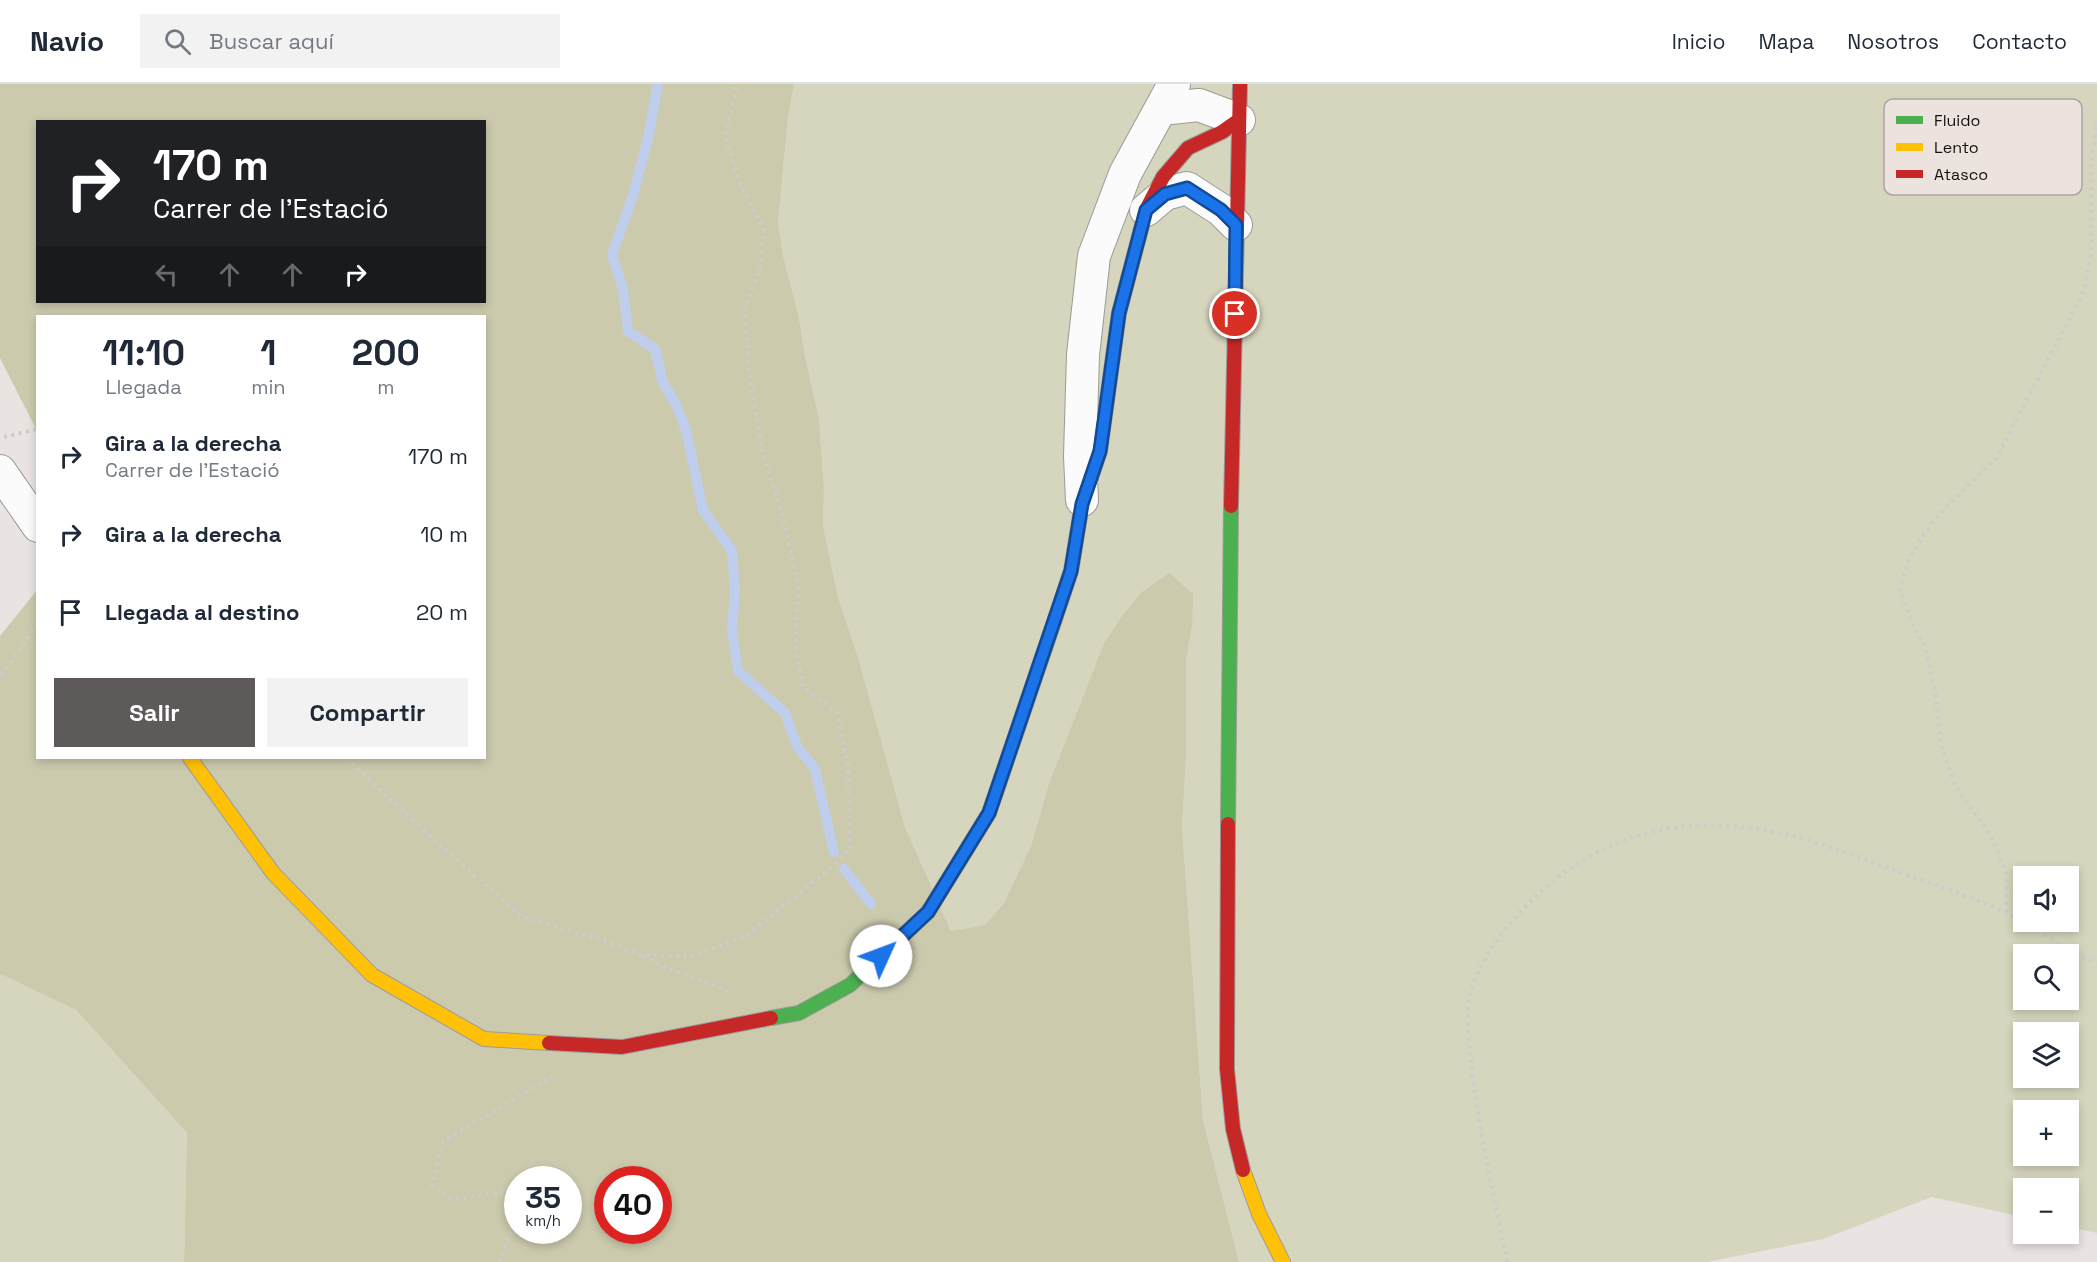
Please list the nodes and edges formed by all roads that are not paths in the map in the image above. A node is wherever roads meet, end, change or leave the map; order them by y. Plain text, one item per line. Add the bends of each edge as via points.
1 (1240, 84) edge
2 (1167, 97) edge
3 (1239, 120) junction
4 (1146, 210) junction
5 (1236, 225) junction
6 (0, 471) edge
7 (1082, 504) junction
8 (36, 523) edge
9 (191, 759) edge
10 (1283, 1262) edge

1 - 3 street
2 - 3 street
2 - 7 street via 1125,174 1094,256 1083,355
3 - 4 street via 1188,148 1163,177
3 - 5 street
4 - 5 street via 1165,194 1187,188
4 - 7 street via 1119,313 1100,451
5 - 10 street via 1228,647 1227,1069 1234,1130 1248,1187
6 - 8 street
7 - 9 street via 1071,571 989,813 928,912 850,985 799,1013 622,1047 484,1039 372,975 273,873

